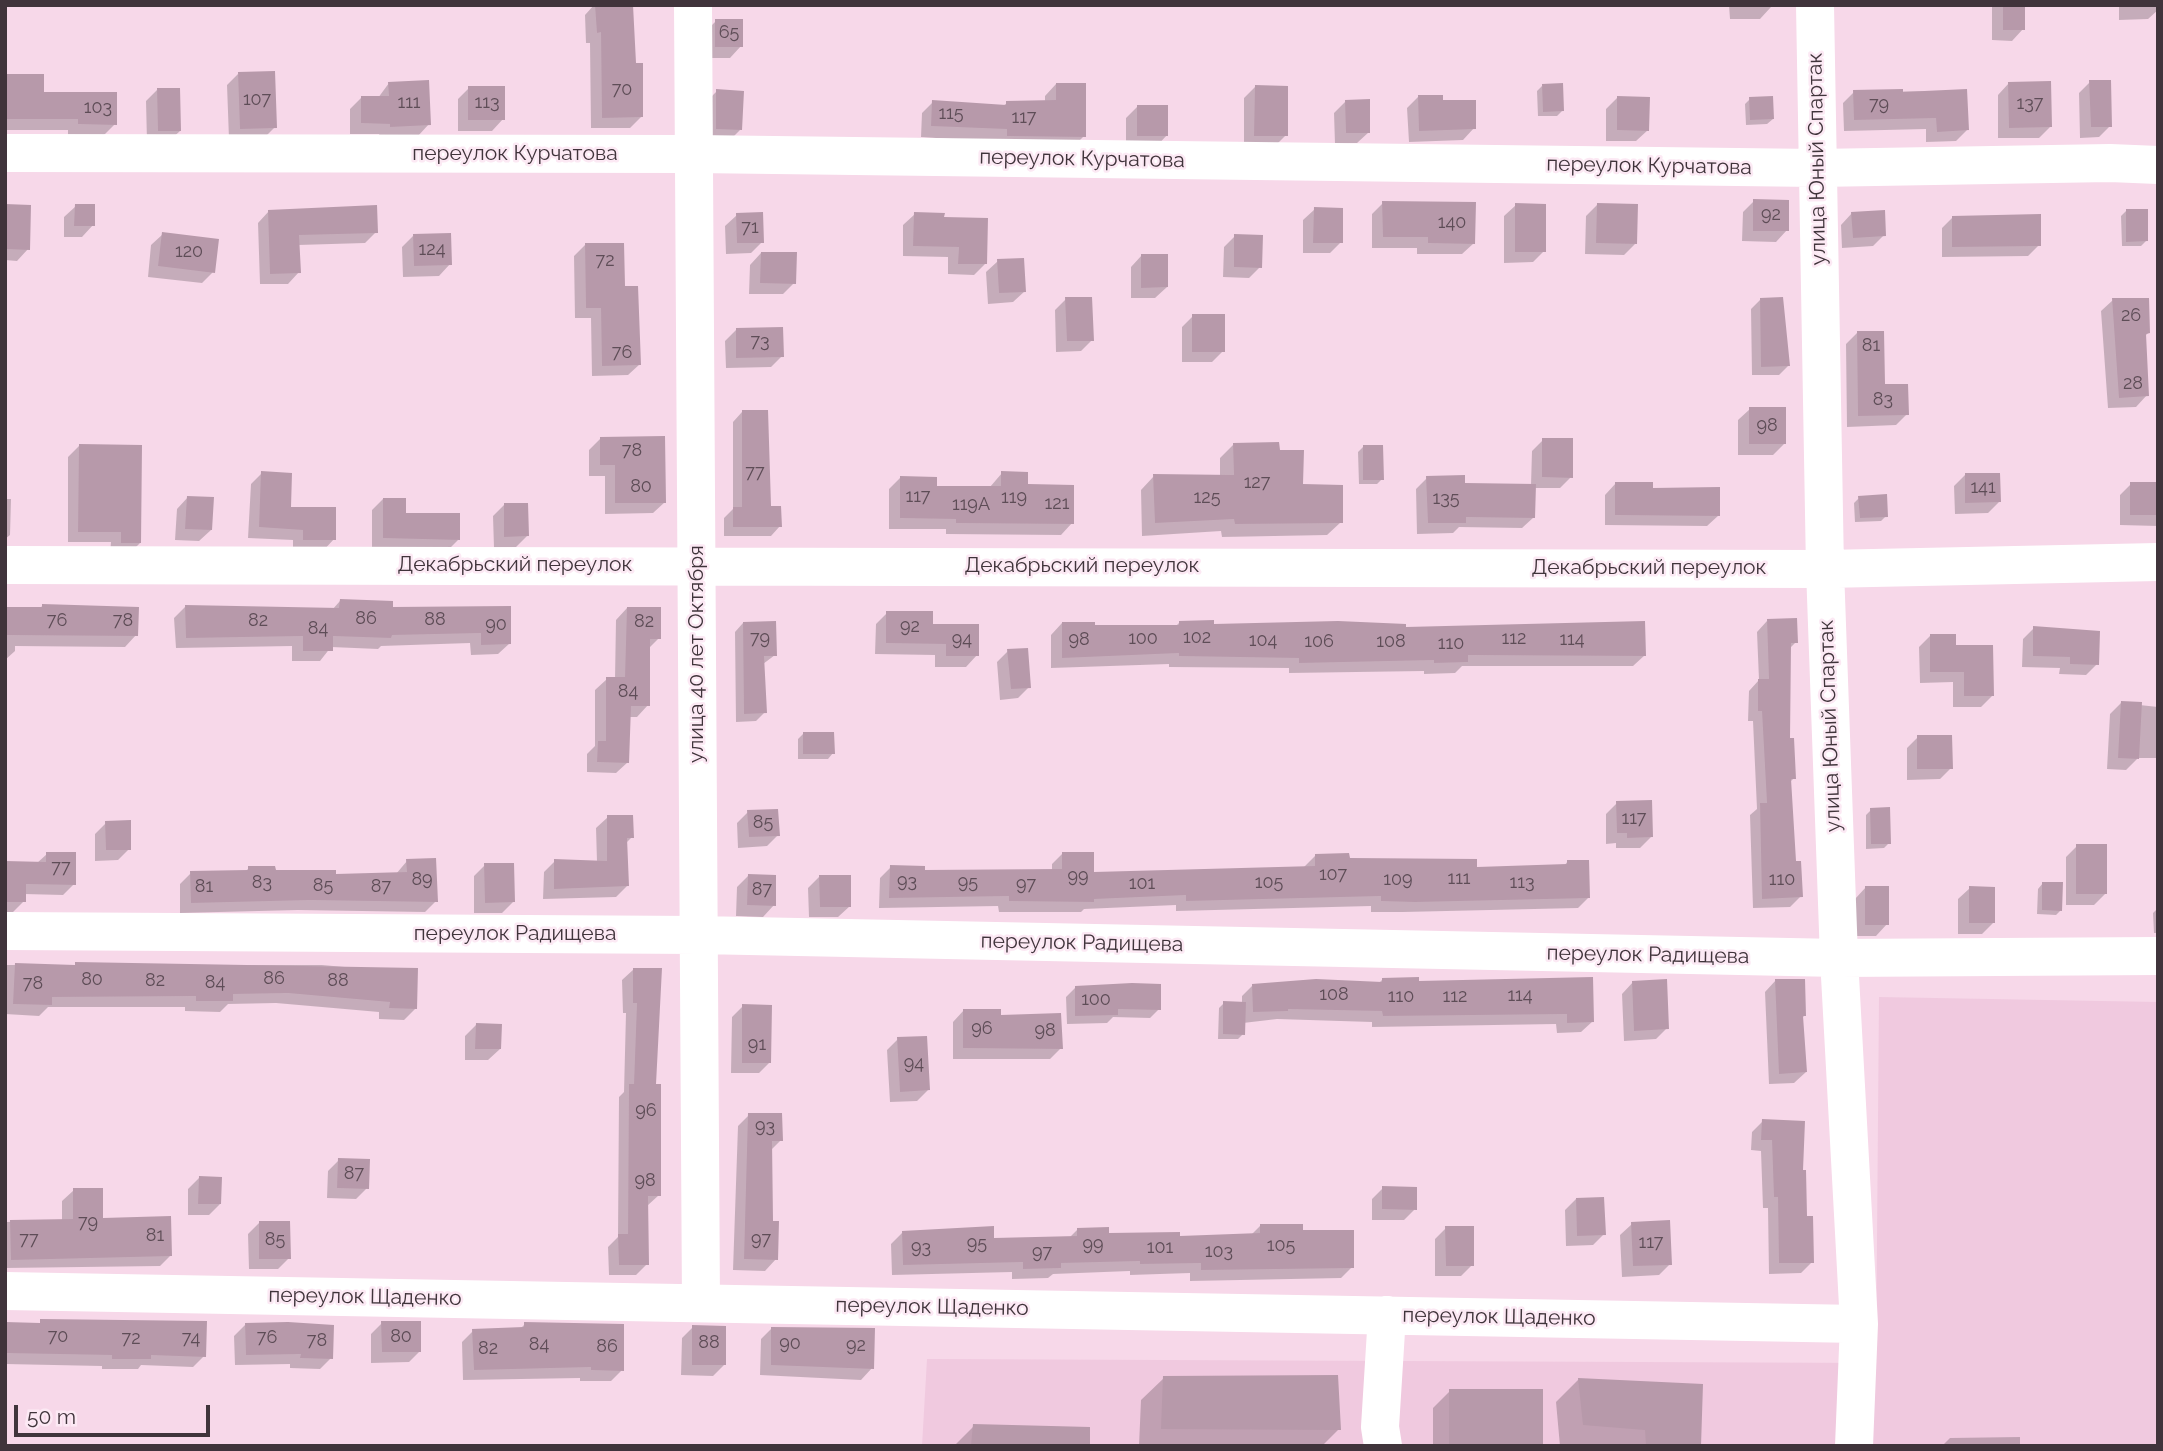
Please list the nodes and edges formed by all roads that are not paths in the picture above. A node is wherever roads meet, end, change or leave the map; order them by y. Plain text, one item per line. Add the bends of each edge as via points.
1 (693, 5) edge
2 (1815, 5) edge
3 (5, 153) edge
4 (694, 154) junction
5 (2158, 165) edge
6 (1817, 168) junction
7 (2158, 562) edge
8 (5, 565) edge
9 (696, 565) junction
10 (1825, 569) junction
11 (5, 932) edge
12 (699, 935) junction
13 (2158, 956) edge
14 (1839, 958) junction
15 (5, 1291) edge
16 (701, 1303) junction
17 (1387, 1315) junction
18 (1859, 1324) junction
19 (1383, 1446) edge
20 (1854, 1446) edge

1 - 4 street, улица 40 лет Октября
2 - 6 street, улица Юный Спартак
3 - 4 street, переулок Курчатова
4 - 6 street, переулок Курчатова
4 - 9 street, улица 40 лет Октября
5 - 6 street, переулок Курчатова
6 - 10 street, улица Юный Спартак
7 - 10 street, Декабрьский переулок
8 - 9 street, Декабрьский переулок
9 - 10 street, Декабрьский переулок
9 - 12 street, улица 40 лет Октября
10 - 14 street, улица Юный Спартак
11 - 12 street, переулок Радищева
12 - 14 street, переулок Радищева
12 - 16 street, улица 40 лет Октября
13 - 14 street, переулок Радищева
14 - 18 street, улица Юный Спартак
15 - 16 street, переулок Щаденко
16 - 17 street, переулок Щаденко
17 - 18 street, переулок Щаденко
17 - 19 street via 1380,1426
18 - 20 street, улица Юный Спартак

